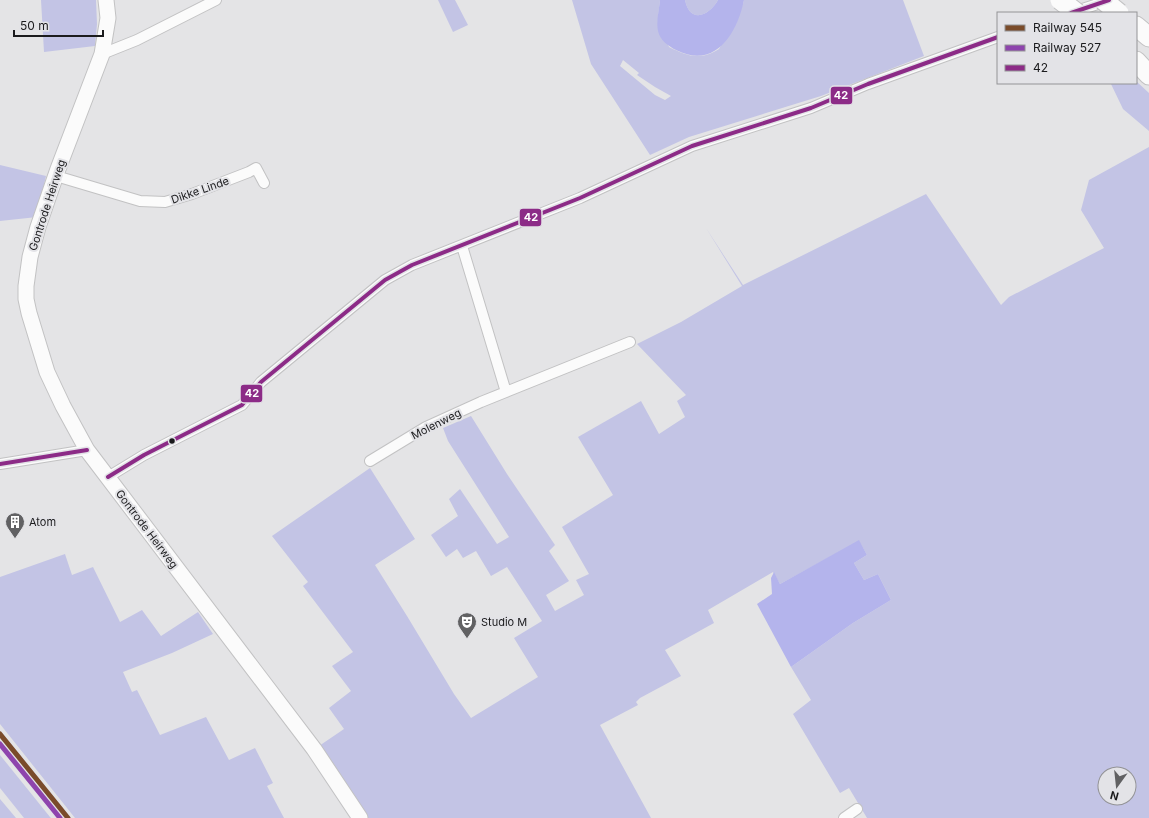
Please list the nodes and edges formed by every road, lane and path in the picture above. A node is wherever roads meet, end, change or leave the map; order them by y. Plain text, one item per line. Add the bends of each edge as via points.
1 (106, 0) edge
2 (216, 0) edge
3 (1060, 0) edge
4 (1103, 0) edge
5 (1109, 0) edge
6 (1074, 12) edge
7 (1076, 12) edge
8 (1118, 12) edge
9 (1137, 27) edge
10 (997, 37) edge
11 (1149, 37) edge
12 (102, 54) junction
13 (1137, 62) edge
14 (1137, 62) edge
15 (1149, 71) edge
16 (1149, 75) edge
17 (56, 176) junction
18 (264, 183) dead end
19 (462, 246) junction
20 (630, 342) dead end
21 (506, 392) junction
22 (87, 450) junction
23 (370, 461) dead end
24 (0, 464) edge
25 (108, 477) junction
26 (857, 809) dead end
27 (360, 818) edge
28 (844, 818) edge

1 - 12 street, Gontrode Heirweg via 108,18
2 - 12 street via 137,40
3 - 7 highway, bridge
4 - 8 highway, bridge
5 - 6 street
9 - 11 highway
10 - 19 street via 868,84 811,108 692,146 580,198
12 - 17 street, Gontrode Heirweg
13 - 15 highway
14 - 16 highway
17 - 18 street, Dikke Linde via 140,201 165,202 256,168
17 - 22 street, Gontrode Heirweg via 30,257 26,298 28,313 47,372
19 - 21 street
19 - 25 street via 412,265 384,280 261,382 242,405 144,455
20 - 21 street, Molenweg
21 - 23 street, Molenweg via 426,427
22 - 24 street
22 - 25 street, Gontrode Heirweg
25 - 27 street, Gontrode Heirweg via 314,749
26 - 28 street

